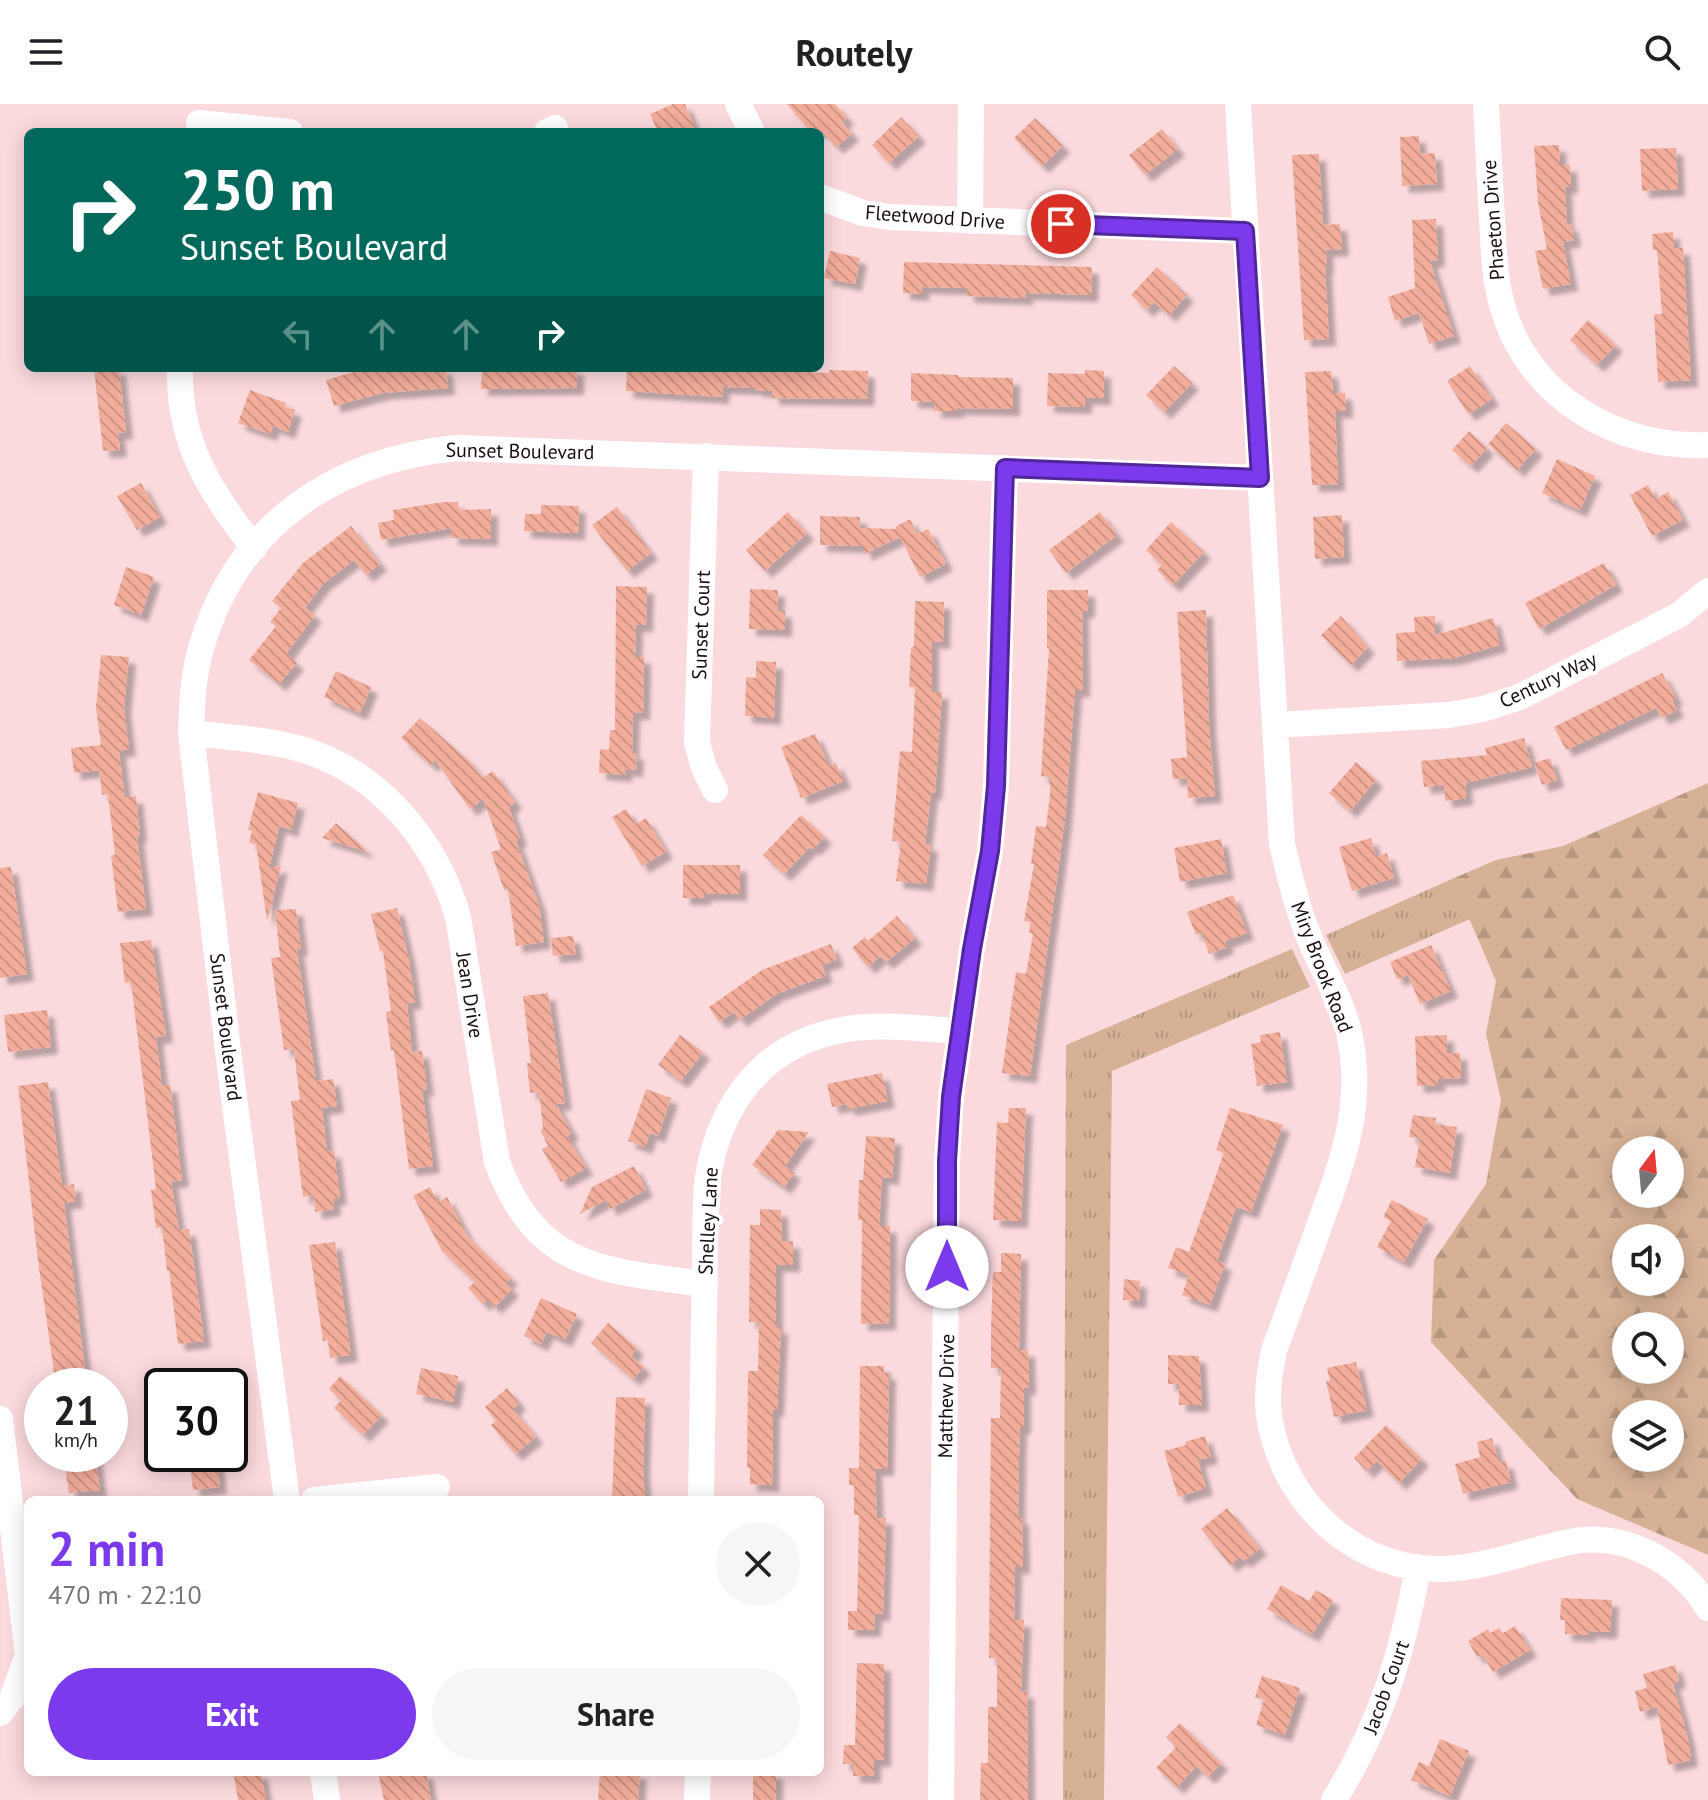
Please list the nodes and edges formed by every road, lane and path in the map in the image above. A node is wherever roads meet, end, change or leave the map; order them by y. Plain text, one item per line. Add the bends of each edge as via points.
1 (738, 104) edge
2 (971, 104) edge
3 (1238, 104) edge
4 (1486, 104) edge
5 (199, 120) edge
6 (260, 128) edge
7 (750, 128) edge
8 (824, 198) edge
9 (970, 221) junction
10 (1245, 231) junction
11 (180, 372) edge
12 (1708, 445) edge
13 (706, 456) junction
14 (1005, 468) junction
15 (1260, 478) junction
16 (254, 548) junction
17 (1708, 591) edge
18 (1275, 725) junction
19 (191, 733) junction
20 (715, 790) dead end
21 (959, 1031) junction
22 (705, 1284) junction
23 (0, 1419) edge
24 (437, 1487) dead end
25 (286, 1496) edge
26 (352, 1496) edge
27 (701, 1496) edge
28 (1418, 1567) junction
29 (1708, 1608) edge
30 (24, 1622) edge
31 (24, 1666) edge
32 (0, 1713) edge
33 (324, 1776) edge
34 (698, 1776) edge
35 (327, 1800) edge
36 (697, 1800) edge
37 (941, 1800) edge
38 (1334, 1800) edge

1 - 7 street
2 - 9 street
3 - 10 street, Miry Brook Road
4 - 12 street, Phaeton Drive via 1496,278 1502,308 1531,366 1578,411 1604,426 1666,445
5 - 6 street
8 - 9 street, Fleetwood Drive via 863,213
9 - 10 street, Fleetwood Drive
10 - 15 street, Miry Brook Road
11 - 16 street via 183,418 194,454 221,506
13 - 14 street, Sunset Boulevard
13 - 16 street, Sunset Boulevard via 457,448 419,452 350,473 321,489
13 - 20 street, Sunset Court via 697,743
14 - 15 street, Sunset Boulevard
14 - 21 street, Matthew Drive via 996,786
15 - 18 street, Miry Brook Road
16 - 19 street, Sunset Boulevard via 230,580 200,650
17 - 18 street, Century Way via 1679,615 1520,697 1483,709
18 - 28 street, Miry Brook Road via 1282,844 1297,904 1348,1028 1355,1099 1345,1157 1274,1350 1269,1413 1286,1473 1322,1522 1372,1555
19 - 22 street, Jean Drive via 303,750 365,781 393,804 438,862 452,896 497,1162 522,1214 544,1238 597,1268
19 - 25 street, Sunset Boulevard
21 - 22 street, Shelley Lane via 837,1031 786,1051 763,1068 743,1089 716,1137 706,1194
21 - 37 street, Matthew Drive via 947,1161
22 - 27 street, Shelley Lane
23 - 30 street
24 - 26 street
28 - 29 street, Miry Brook Road via 1473,1566 1572,1541 1603,1541 1654,1555 1680,1573
28 - 38 street, Jacob Court via 1393,1677 1376,1723
31 - 32 street
33 - 35 street
34 - 36 street

